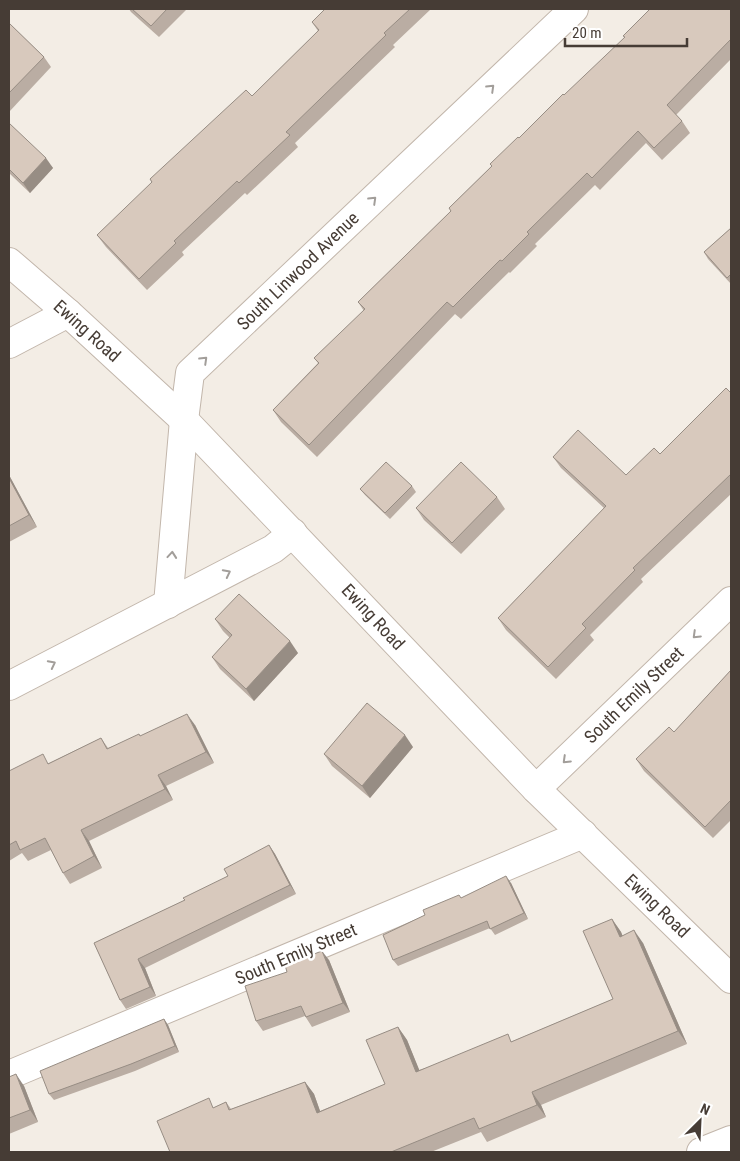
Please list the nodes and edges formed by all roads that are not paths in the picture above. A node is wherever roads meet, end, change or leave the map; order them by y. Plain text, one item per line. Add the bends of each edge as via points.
1 (574, 9) edge
2 (9, 262) edge
3 (68, 312) junction
4 (9, 344) edge
5 (184, 420) junction
6 (293, 533) junction
7 (731, 601) edge
8 (168, 604) junction
9 (9, 686) edge
10 (536, 789) junction
11 (583, 834) junction
12 (731, 979) edge
13 (9, 1074) edge
14 (731, 1140) edge
15 (701, 1152) edge

5 -> 1 street, South Linwood Avenue via 190,373
2 - 3 street, Ewing Road
3 - 4 street
3 - 5 street, Ewing Road
5 - 6 street, Ewing Road
8 -> 5 street, South Linwood Avenue
8 -> 6 street via 273,549
6 - 10 street, Ewing Road
7 -> 10 street, South Emily Street
9 -> 8 street
10 - 11 street, Ewing Road
11 - 12 street, Ewing Road
11 - 13 street, South Emily Street
14 - 15 street

